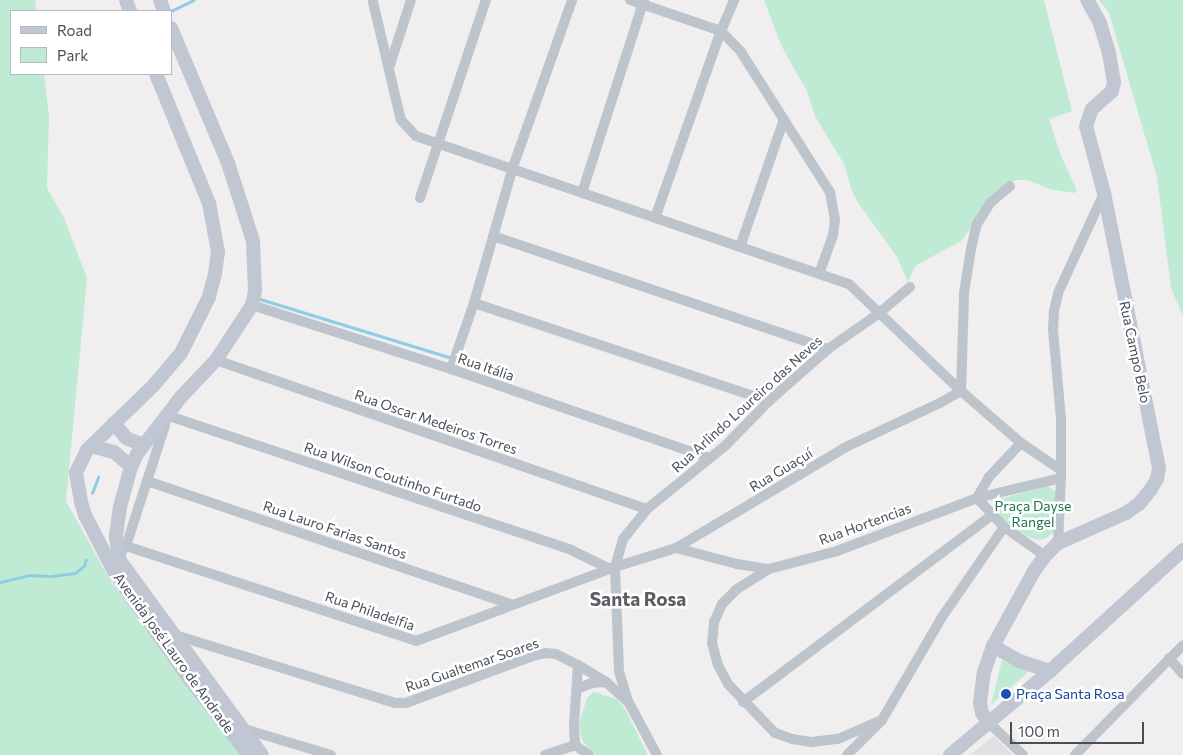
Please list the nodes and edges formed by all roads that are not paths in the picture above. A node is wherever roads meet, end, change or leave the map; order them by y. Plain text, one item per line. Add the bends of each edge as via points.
1 (411, 0) edge
2 (486, 0) edge
3 (572, 0) edge
4 (630, 0) edge
5 (734, 0) edge
6 (1087, 0) edge
7 (373, 2) dead end
8 (643, 2) edge
9 (172, 30) edge
10 (721, 31) junction
11 (388, 68) junction
12 (156, 75) edge
13 (784, 119) junction
14 (438, 143) junction
15 (513, 167) junction
16 (1010, 186) dead end
17 (582, 193) junction
18 (1104, 194) junction
19 (420, 198) dead end
20 (655, 218) junction
21 (493, 236) junction
22 (740, 247) junction
23 (819, 274) junction
24 (910, 287) dead end
25 (253, 299) junction
26 (474, 303) junction
27 (878, 314) junction
28 (828, 349) junction
29 (216, 360) junction
30 (451, 369) junction
31 (961, 391) junction
32 (769, 401) junction
33 (166, 415) junction
34 (114, 423) junction
35 (1021, 443) junction
36 (143, 445) junction
37 (91, 446) junction
38 (709, 458) junction
39 (131, 467) junction
40 (1061, 474) junction
41 (147, 481) junction
42 (977, 498) junction
43 (647, 509) junction
44 (992, 515) junction
45 (1004, 528) junction
46 (1058, 543) junction
47 (676, 548) junction
48 (1183, 550) edge
49 (122, 551) junction
50 (1045, 556) junction
51 (612, 568) junction
52 (769, 569) junction
53 (513, 605) junction
54 (171, 633) junction
55 (1183, 645) edge
56 (993, 646) junction
57 (1169, 658) junction
58 (578, 665) junction
59 (618, 671) junction
60 (1050, 671) junction
61 (1183, 674) edge
62 (606, 682) junction
63 (577, 689) junction
64 (628, 701) junction
65 (743, 702) junction
66 (882, 720) junction
67 (988, 722) junction
68 (240, 728) junction
69 (576, 745) junction
70 (249, 755) edge
71 (262, 755) edge
72 (331, 755) edge
73 (545, 755) edge
74 (589, 755) edge
75 (657, 755) edge
76 (847, 755) edge
77 (950, 755) edge
78 (1023, 755) edge
79 (1076, 755) edge

1 - 11 street
2 - 14 street
3 - 15 street
4 - 8 street
5 - 10 street
6 - 18 street, Rua Campo Belo via 1100,23 1114,82 1112,90 1092,109 1086,126
7 - 11 street
8 - 10 street
8 - 17 street
9 - 25 street via 228,163 253,240
10 - 13 street via 741,52
10 - 20 street
11 - 14 street via 400,120 416,136
12 - 34 street, Avenida José Lauro de Andrade via 209,202 218,252 209,297 181,353 153,386
13 - 22 street
13 - 23 street via 830,192 835,219 833,235
14 - 15 street
14 - 19 street
15 - 17 street
15 - 21 street
16 - 31 street via 990,203 977,224 971,249 964,293
17 - 20 street
18 - 40 street via 1058,294 1054,311
18 - 46 street, Rua Campo Belo via 1158,468 1157,479 1139,504 1126,513
20 - 22 street
21 - 26 street
21 - 28 street
22 - 23 street
23 - 27 street via 849,284
24 - 27 street, Rua Arlindo Loureiro das Neves
25 - 29 street, Avenida José Lauro de Andrade
25 - 30 street, Rua Itália
26 - 30 street
26 - 32 street
27 - 28 street, Rua Arlindo Loureiro das Neves
27 - 31 street
28 - 32 street, Rua Arlindo Loureiro das Neves
29 - 33 street, Avenida José Lauro de Andrade
29 - 43 street, Rua Oscar Medeiros Torres
30 - 38 street, Rua Itália
31 - 35 street
31 - 47 street, Rua Guaçuí via 848,446
32 - 38 street, Rua Arlindo Loureiro das Neves
33 - 36 street, Avenida José Lauro de Andrade
33 - 41 street
33 - 51 street, Rua Wilson Coutinho Furtado via 571,550
34 - 36 street via 126,438
34 - 37 street, Avenida José Lauro de Andrade
35 - 40 street
35 - 42 street via 989,477
36 - 39 street, Avenida José Lauro de Andrade
37 - 39 street via 114,452
37 - 70 street, Avenida José Lauro de Andrade via 80,461 76,474 80,502 94,532 116,575 191,681
38 - 43 street, Rua Arlindo Loureiro das Neves
39 - 49 street, Avenida José Lauro de Andrade via 116,529
40 - 42 street, Rua Hortencias
40 - 46 street
41 - 49 street
41 - 53 street, Rua Lauro Farias Santos
42 - 44 street
42 - 52 street, Rua Hortencias via 837,551
43 - 51 street, Rua Arlindo Loureiro das Neves via 623,539
44 - 45 street
44 - 65 street
45 - 50 street
45 - 66 street via 942,617
46 - 50 street, Rua Campo Belo
47 - 51 street, Rua Guaçuí
47 - 52 street, Rua Hortencias
48 - 60 street
49 - 53 street, Rua Philadelfia via 416,641
49 - 54 street, Avenida José Lauro de Andrade
50 - 56 street, Rua Campo Belo
51 - 53 street, Rua Philadelfia
51 - 59 street, Rua Arlindo Loureiro das Neves
52 - 65 street via 736,590 722,604 714,622 712,642 718,665
54 - 58 street, Rua Gualtemar Soares via 396,703 419,698 536,654 556,654
54 - 68 street, Avenida José Lauro de Andrade
55 - 57 street
56 - 60 street via 1019,661
56 - 67 street, Rua Campo Belo via 980,690 982,713
57 - 61 street
57 - 79 street
58 - 62 street, Rua Gualtemar Soares
58 - 63 street
59 - 62 street
59 - 64 street, Rua Arlindo Loureiro das Neves
60 - 67 street
62 - 63 street
62 - 64 street, Rua Gualtemar Soares
63 - 69 street
64 - 75 street, Rua Arlindo Loureiro das Neves
65 - 66 street via 776,733 812,742 838,739
66 - 76 street
67 - 77 street
67 - 78 street
68 - 71 street, Avenida José Lauro de Andrade
68 - 72 street
69 - 73 street
69 - 74 street

